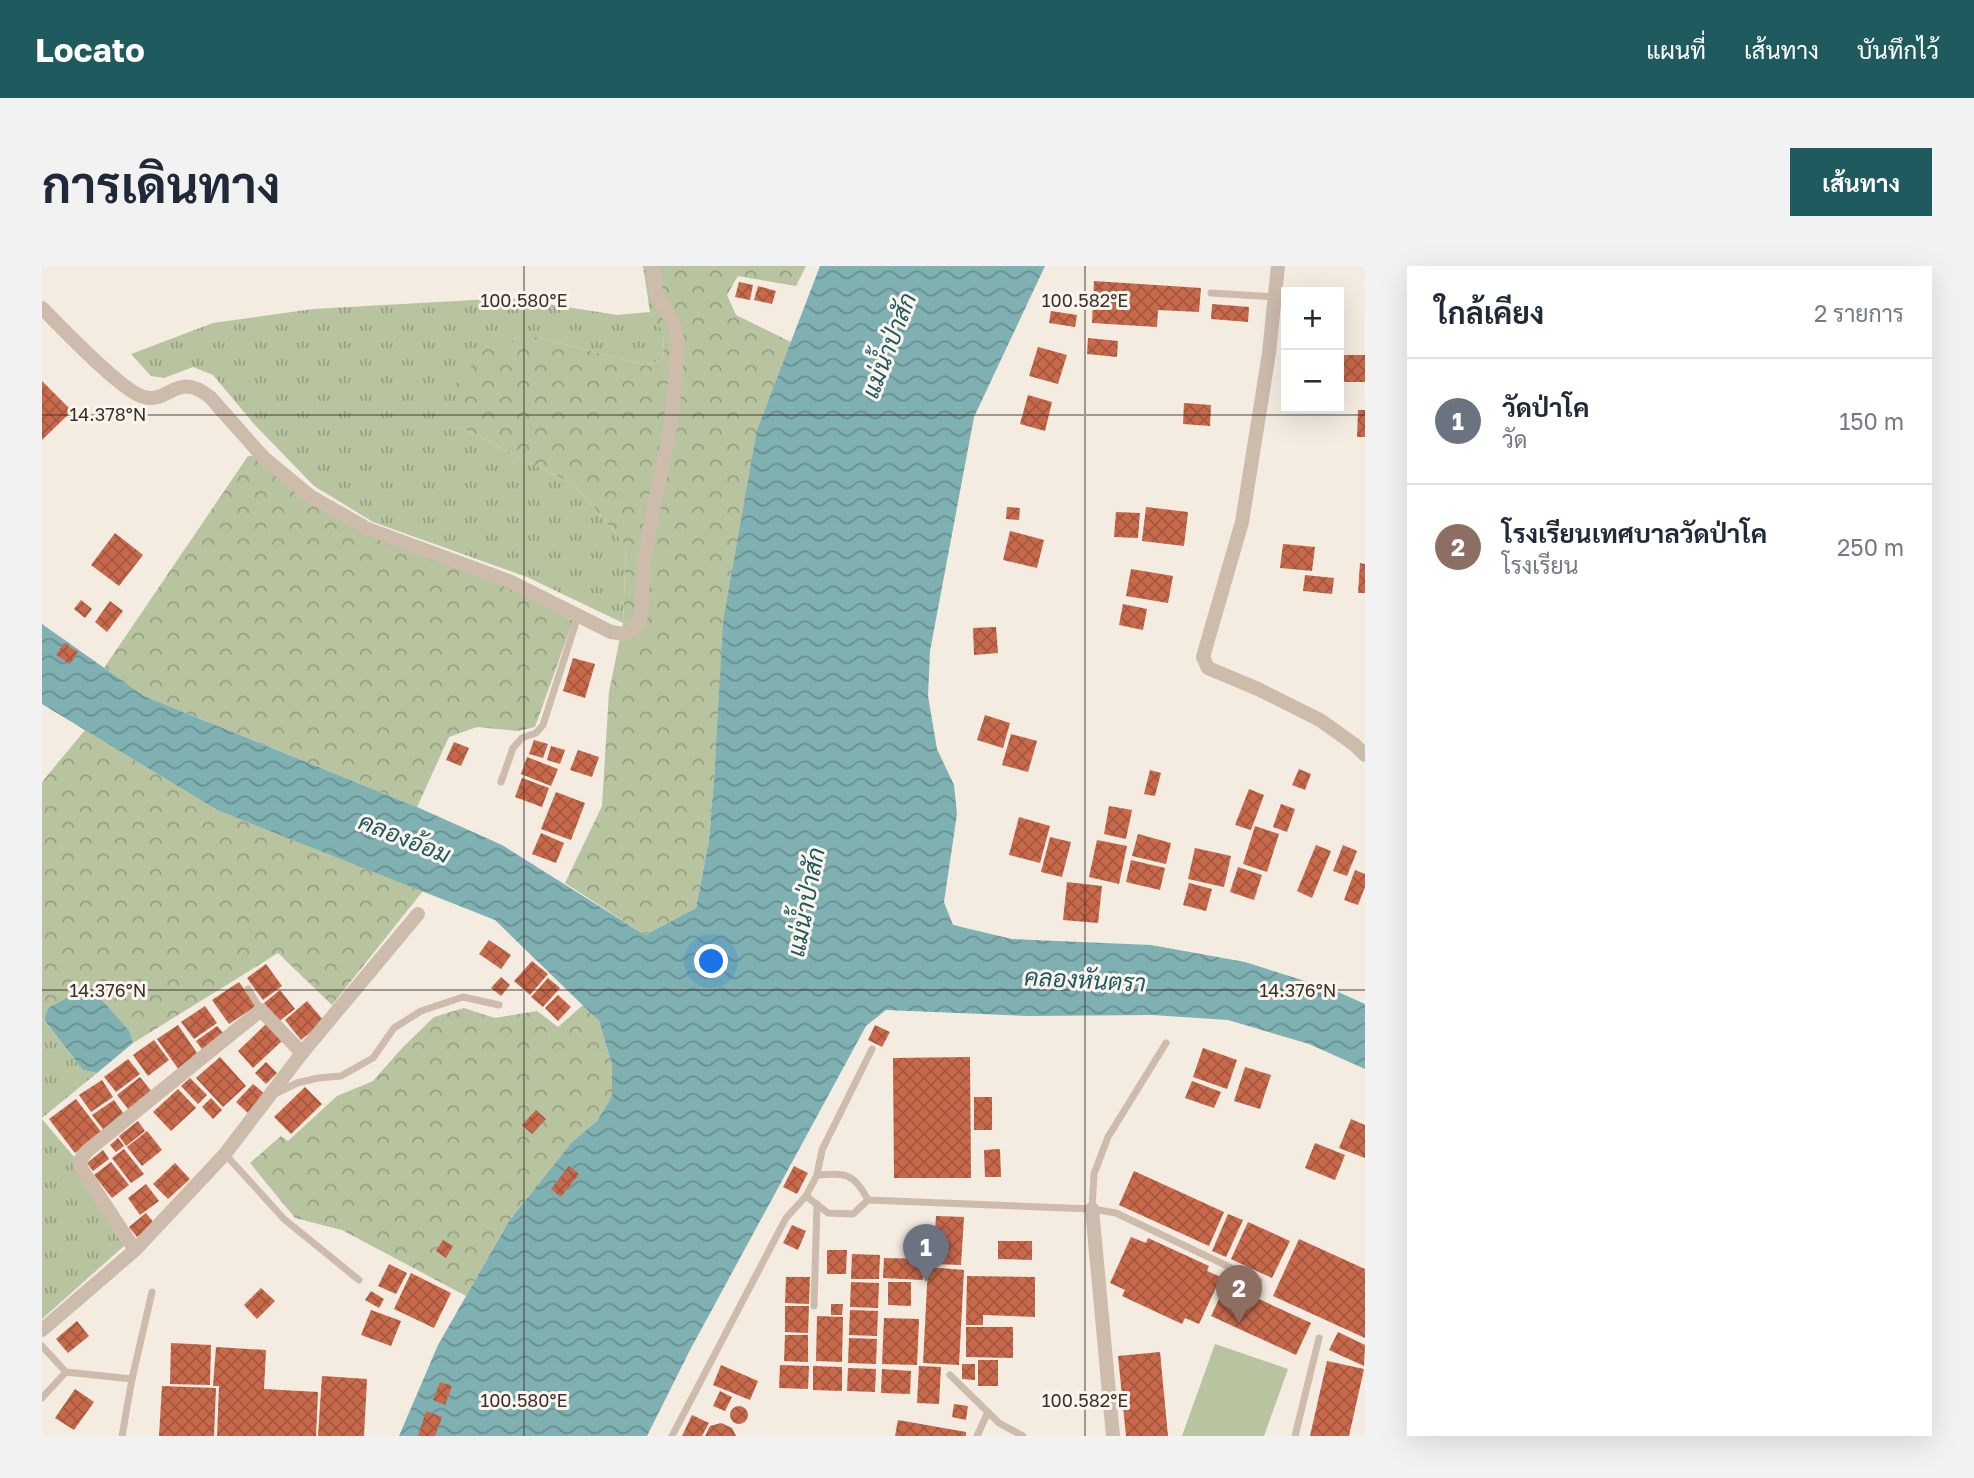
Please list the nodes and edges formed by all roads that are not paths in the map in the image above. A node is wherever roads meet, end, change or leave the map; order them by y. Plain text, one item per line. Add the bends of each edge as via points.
1 (652, 266) edge
2 (1278, 266) edge
3 (1211, 293) dead end
4 (1276, 297) junction
5 (42, 308) edge
6 (578, 616) junction
7 (1365, 755) edge
8 (501, 782) dead end
9 (418, 914) dead end
10 (248, 989) dead end
11 (499, 1005) dead end
12 (261, 1010) junction
13 (1166, 1043) dead end
14 (872, 1049) dead end
15 (302, 1053) junction
16 (270, 1097) junction
17 (225, 1154) junction
18 (817, 1175) junction
19 (806, 1196) junction
20 (869, 1200) junction
21 (817, 1204) junction
22 (1092, 1209) junction
23 (135, 1250) junction
24 (359, 1280) dead end
25 (1259, 1281) dead end
26 (152, 1292) dead end
27 (814, 1306) dead end
28 (42, 1330) edge
29 (1319, 1338) dead end
30 (42, 1346) edge
31 (66, 1372) junction
32 (950, 1375) dead end
33 (132, 1379) junction
34 (42, 1398) edge
35 (988, 1412) junction
36 (122, 1436) edge
37 (672, 1436) edge
38 (977, 1436) edge
39 (1023, 1436) edge
40 (1113, 1436) edge
41 (1295, 1436) edge

1 - 6 street via 656,293 675,326 678,344 671,424 649,531 641,616 633,631 624,635
2 - 4 street
3 - 4 lane
4 - 7 street via 1242,522 1203,657 1209,668 1320,720
5 - 6 street via 142,397 152,398 186,385 199,388 264,457 310,496 368,529 509,581
6 - 8 lane via 543,725 513,748
9 - 15 street
10 - 12 lane
11 - 16 lane via 463,997 421,1011 394,1028 373,1058 341,1076 297,1083
12 - 15 street
12 - 23 street via 81,1159 81,1168
13 - 22 lane via 1108,1137 1094,1174
14 - 18 lane via 822,1150
15 - 16 street
16 - 17 street
17 - 23 street
17 - 24 lane via 284,1219
18 - 19 lane
18 - 20 lane via 841,1173 860,1183
19 - 21 lane
19 - 37 lane via 786,1218
20 - 21 lane via 853,1214 828,1213
20 - 22 lane
21 - 27 lane
22 - 25 lane via 1116,1213
22 - 40 street
23 - 28 street
26 - 33 lane
29 - 41 lane
30 - 31 lane
31 - 33 lane
31 - 34 lane
32 - 35 lane
33 - 36 lane
35 - 38 lane
35 - 39 lane

